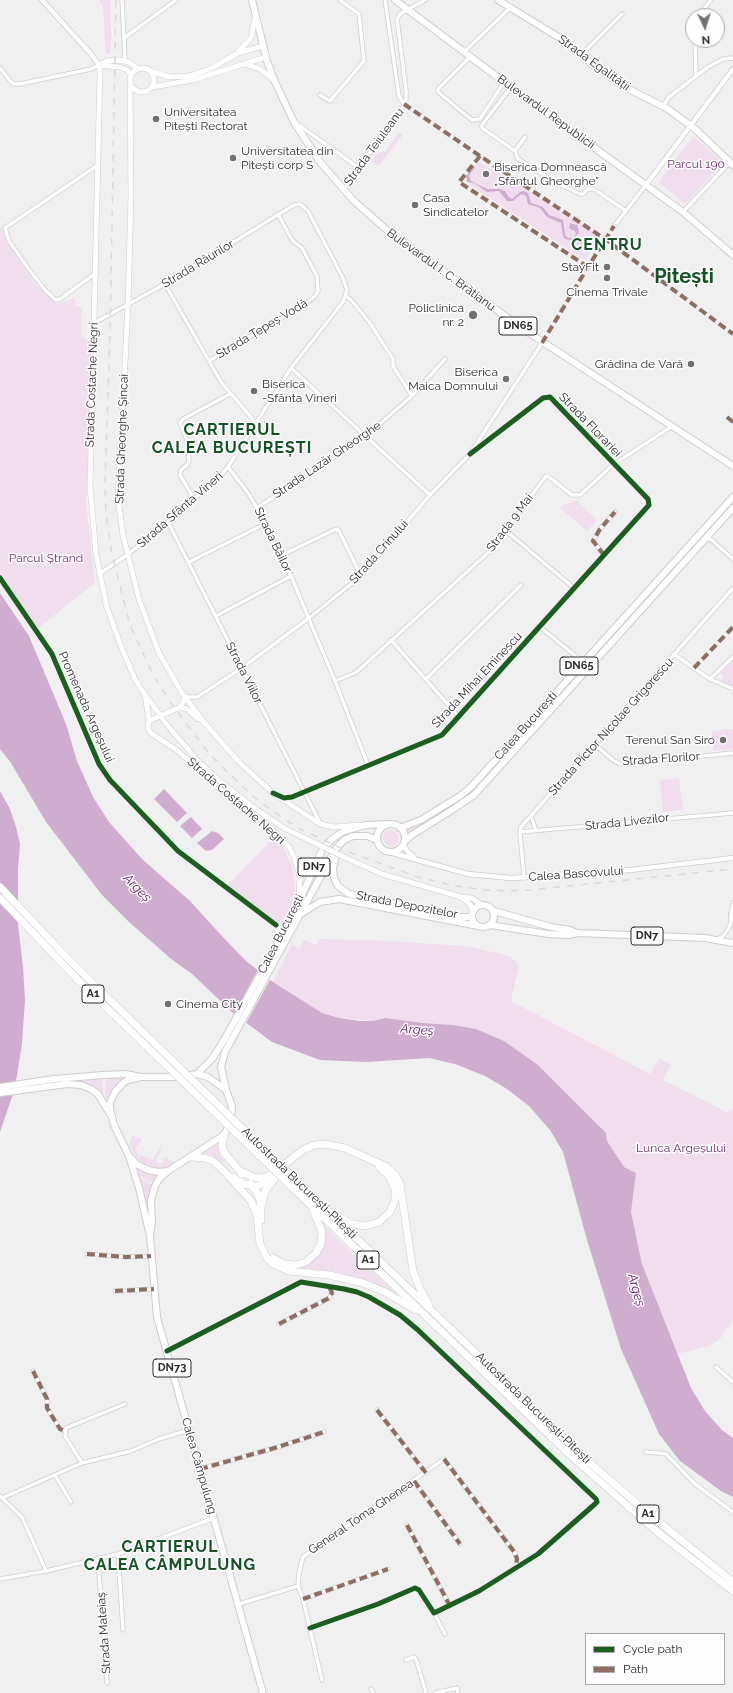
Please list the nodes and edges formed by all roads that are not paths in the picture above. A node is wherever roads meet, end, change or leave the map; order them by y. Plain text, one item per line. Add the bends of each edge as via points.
1 (42, 0) edge
2 (122, 0) edge
3 (176, 0) edge
4 (252, 0) edge
5 (340, 0) edge
6 (386, 0) edge
7 (395, 0) edge
8 (425, 0) edge
9 (498, 0) edge
10 (510, 8) junction
11 (410, 10) junction
12 (622, 14) dead end
13 (255, 17) junction
14 (124, 38) junction
15 (263, 46) junction
16 (695, 48) edge
17 (464, 52) junction
18 (238, 53) junction
19 (581, 55) junction
20 (266, 56) junction
21 (471, 56) junction
22 (733, 58) edge
23 (125, 61) junction
24 (244, 64) junction
25 (99, 65) junction
26 (0, 68) edge
27 (138, 69) junction
28 (733, 69) edge
29 (150, 71) junction
30 (131, 74) junction
31 (696, 75) junction
32 (275, 82) junction
33 (504, 82) junction
34 (130, 85) junction
35 (152, 87) junction
36 (511, 87) junction
37 (139, 92) junction
38 (320, 95) dead end
39 (130, 103) junction
40 (404, 104) junction
41 (663, 106) junction
42 (294, 122) junction
43 (691, 126) junction
44 (525, 137) dead end
45 (515, 151) junction
46 (731, 164) edge
47 (98, 165) junction
48 (359, 168) junction
49 (646, 185) junction
50 (343, 190) junction
51 (626, 211) junction
52 (683, 212) junction
53 (278, 214) junction
54 (614, 226) dead end
55 (733, 255) edge
56 (96, 273) junction
57 (165, 284) junction
58 (346, 296) junction
59 (128, 305) junction
60 (94, 323) junction
61 (542, 343) junction
62 (445, 359) dead end
63 (209, 361) junction
64 (291, 368) junction
65 (230, 394) junction
66 (412, 396) junction
67 (256, 423) junction
68 (671, 427) junction
69 (366, 436) junction
70 (470, 454) junction
71 (614, 464) junction
72 (733, 466) edge
73 (228, 467) junction
74 (430, 496) junction
75 (733, 497) edge
76 (194, 499) junction
77 (649, 505) joint
78 (257, 508) junction
79 (733, 508) edge
80 (615, 512) dead end
81 (168, 522) junction
82 (265, 524) junction
83 (505, 530) junction
84 (708, 536) junction
85 (127, 555) junction
86 (604, 555) junction
87 (280, 556) junction
88 (733, 559) edge
89 (189, 562) junction
90 (99, 574) junction
91 (291, 576) junction
92 (360, 576) junction
93 (521, 585) dead end
94 (574, 588) junction
95 (733, 588) edge
96 (216, 616) junction
97 (309, 618) junction
98 (540, 627) junction
99 (392, 640) junction
100 (675, 655) junction
101 (733, 657) edge
102 (584, 662) junction
103 (589, 667) junction
104 (242, 668) junction
105 (426, 679) junction
106 (710, 679) junction
107 (335, 680) junction
108 (733, 689) edge
109 (145, 695) junction
110 (186, 697) junction
111 (180, 707) junction
112 (161, 716) junction
113 (459, 717) junction
114 (149, 721) junction
115 (203, 721) junction
116 (594, 744) junction
117 (175, 749) junction
118 (733, 753) edge
119 (197, 760) junction
120 (368, 765) junction
121 (304, 792) junction
122 (273, 793) junction
123 (733, 812) edge
124 (531, 816) junction
125 (320, 824) junction
126 (386, 824) junction
127 (366, 825) junction
128 (400, 828) junction
129 (536, 831) junction
130 (520, 832) junction
131 (377, 840) junction
132 (403, 844) junction
133 (337, 846) junction
134 (388, 852) junction
135 (344, 857) joint
136 (731, 858) edge
137 (420, 860) junction
138 (733, 864) edge
139 (524, 878) junction
140 (0, 886) edge
141 (462, 897) junction
142 (0, 898) edge
143 (299, 902) junction
144 (733, 903) edge
145 (482, 905) junction
146 (494, 911) junction
147 (301, 914) junction
148 (472, 914) junction
149 (732, 917) edge
150 (490, 925) junction
151 (478, 926) junction
152 (287, 932) junction
153 (577, 933) junction
154 (717, 940) junction
155 (733, 943) edge
156 (226, 1043) junction
157 (197, 1074) junction
158 (141, 1077) junction
159 (36, 1085) junction
160 (0, 1086) edge
161 (226, 1090) junction
162 (0, 1093) edge
163 (111, 1115) junction
164 (224, 1135) junction
165 (128, 1156) junction
166 (192, 1157) junction
167 (168, 1171) junction
168 (224, 1171) junction
169 (240, 1171) junction
170 (272, 1181) junction
171 (296, 1185) junction
172 (252, 1186) junction
173 (310, 1204) junction
174 (261, 1211) junction
175 (330, 1212) junction
176 (150, 1236) junction
177 (87, 1254) dead end
178 (152, 1256) junction
179 (329, 1286) junction
180 (154, 1289) junction
181 (115, 1291) dead end
182 (433, 1312) junction
183 (426, 1316) junction
184 (279, 1324) dead end
185 (167, 1351) junction
186 (716, 1367) dead end
187 (33, 1371) dead end
188 (733, 1382) edge
189 (125, 1404) dead end
190 (377, 1410) dead end
191 (189, 1430) junction
192 (65, 1431) junction
193 (324, 1432) dead end
194 (646, 1452) dead end
195 (82, 1463) junction
196 (200, 1469) junction
197 (426, 1473) junction
198 (55, 1475) junction
199 (414, 1481) junction
200 (1, 1497) edge
201 (71, 1502) dead end
202 (733, 1512) edge
203 (214, 1518) junction
204 (407, 1525) dead end
205 (460, 1544) dead end
206 (118, 1554) junction
207 (98, 1558) junction
208 (516, 1567) junction
209 (388, 1569) dead end
210 (46, 1571) junction
211 (0, 1579) edge
212 (733, 1582) edge
213 (298, 1586) junction
214 (733, 1591) edge
215 (303, 1598) junction
216 (239, 1604) junction
217 (450, 1606) junction
218 (434, 1613) junction
219 (310, 1628) junction
220 (124, 1630) dead end
221 (445, 1634) dead end
222 (406, 1660) dead end
223 (322, 1680) dead end
224 (107, 1683) dead end
225 (263, 1693) edge
226 (426, 1693) edge
227 (435, 1693) edge
228 (458, 1693) edge

1 - 25 street
2 - 14 street
3 - 14 street
4 - 13 main road, Bulevardul I. C. Brătianu
5 - 38 street via 359,14 364,61 330,101
6 - 40 street via 399,96
7 - 11 main road, Bulevardul Republicii
8 - 11 street
9 - 10 main road, Strada Egalității
10 - 17 street
10 - 19 main road, Strada Egalității via 563,40
11 - 17 main road, Bulevardul Republicii
11 - 40 street via 400,14 397,23 406,90
12 - 19 street
13 - 15 main road, Bulevardul I. C. Brătianu
13 - 18 main road via 251,38
14 - 23 street
15 - 18 main road
15 - 20 main road, Bulevardul I. C. Brătianu
16 - 31 street
17 - 21 main road, Bulevardul Republicii
18 - 29 main road via 210,69 189,76 170,77
19 - 41 main road, Strada Egalității via 625,87
20 - 24 main road
20 - 32 main road, Bulevardul I. C. Brătianu
21 - 33 main road, Bulevardul Republicii
21 - 33 street via 438,89 438,92 472,120 480,119
22 - 31 street via 716,62
23 - 25 main road via 111,60
23 - 27 main road
24 - 32 main road via 260,69
24 - 35 main road via 193,80
25 - 26 street via 91,69 20,84 10,81
25 - 30 main road via 119,67
25 - 47 main road, Strada Costache Negri
27 - 29 main road
27 - 30 main road
28 - 43 street
29 - 35 main road via 153,77
30 - 34 main road
31 - 41 street via 669,97
32 - 42 main road, Bulevardul I. C. Brătianu / DN65
33 - 36 main road, Bulevardul Republicii
34 - 37 main road
34 - 39 main road, Strada Gheorghe Șincai
35 - 37 main road via 146,92
36 - 45 street via 482,126
36 - 49 main road, Bulevardul Republicii
37 - 39 main road
39 - 59 main road, Strada Gheorghe Șincai
40 - 48 street, Strada Teiuleanu
41 - 43 main road, Strada Egalității
42 - 48 street
42 - 50 main road, Bulevardul I. C. Brătianu / DN65 via 320,162
43 - 46 main road, Strada Egalității
43 - 49 street
44 - 45 street
45 - 51 street via 518,158 557,183 580,194 588,189 594,189
46 - 52 street
47 - 56 main road, Strada Costache Negri
47 - 56 street via 5,228 9,241 28,268 56,300
48 - 50 street, Strada Teiuleanu
49 - 51 street
49 - 52 main road, Bulevardul Republicii
50 - 61 main road, Bulevardul I. C. Brătianu / DN65 via 388,231
51 - 54 street
52 - 55 main road, Bulevardul Republicii
53 - 57 street, Strada Râurilor
53 - 58 street, Strada Râurilor via 300,204 308,211 343,278
53 - 63 street, Strada Țepeș Vodă via 292,240 302,248 317,276 318,291 309,302
56 - 60 main road, Strada Costache Negri
57 - 59 street, Strada Râurilor
57 - 63 street
58 - 64 street, Strada Sfânta Vineri
58 - 66 street via 370,323 393,359 392,366
59 - 60 street, Strada Râurilor
59 - 85 main road, Strada Gheorghe Șincai via 118,487
60 - 90 main road, Strada Costache Negri via 90,487
61 - 68 main road, Bulevardul I. C. Brătianu / DN65
61 - 70 street, Strada Crinului
62 - 66 street, Strada Lazăr Gheorghe
63 - 65 street
64 - 67 street, Strada Sfânta Vineri
64 - 69 street
65 - 67 street
65 - 76 street via 182,419 180,423 187,440 189,461 180,475
66 - 69 street, Strada Lazăr Gheorghe
67 - 73 street, Strada Sfânta Vineri
68 - 71 street, Strada 9 Mai
68 - 72 main road, Bulevardul I. C. Brătianu / DN65
69 - 74 street
69 - 78 street, Strada Lazăr Gheorghe
70 - 71 street, Strada Florariei via 546,396 550,397
70 - 74 street, Strada Crinului
71 - 77 street, Strada Florariei via 648,499
71 - 83 street, Strada 9 Mai via 576,496 546,476
73 - 76 street, Strada Sfânta Vineri
73 - 78 street, Strada Băilor
74 - 92 street, Strada Crinului
75 - 102 main road, Calea București / DN65
76 - 81 street, Strada Sfânta Vineri
77 - 86 street, Strada Mihai Eminescu
78 - 82 street, Strada Băilor
79 - 84 main road, Calea București / DN65
80 - 86 street via 593,541
81 - 85 street, Strada Sfânta Vineri
81 - 89 street, Strada Viilor
82 - 87 street, Strada Băilor
82 - 89 street
83 - 94 street
83 - 99 street, Strada 9 Mai via 490,551
84 - 88 street
84 - 103 main road, Calea București / DN65
85 - 90 street, Strada Sfânta Vineri
85 - 110 main road, Strada Gheorghe Șincai via 156,647
86 - 94 street, Strada Mihai Eminescu
87 - 91 street, Strada Băilor
87 - 92 street via 336,529
89 - 96 street, Strada Viilor
90 - 109 main road, Strada Costache Negri via 114,628 135,679
91 - 96 street
91 - 97 street, Strada Băilor
92 - 97 street, Strada Crinului
93 - 105 street
94 - 98 street, Strada Mihai Eminescu
95 - 100 street, Strada Pictor Nicolae Grigorescu
96 - 104 street, Strada Viilor
97 - 104 street, Strada Crinului
97 - 107 street, Strada Băilor
98 - 102 street
98 - 113 street, Strada Mihai Eminescu
99 - 105 street
99 - 107 street, Strada 9 Mai via 355,673
100 - 106 street
100 - 116 street, Strada Pictor Nicolae Grigorescu
101 - 106 street
102 - 103 street
102 - 128 main road, Calea București / DN65 via 468,790 421,820
103 - 132 main road, Calea București / DN65 via 474,795 412,835
104 - 110 street, Strada Crinului via 197,697
104 - 121 street, Strada Viilor
105 - 113 street
106 - 108 street
107 - 120 street, Strada Băilor
109 - 112 main road, Strada Costache Negri
109 - 114 main road, Strada Costache Negri
110 - 111 main road
110 - 115 main road, Strada Gheorghe Șincai
111 - 112 main road
111 - 115 main road
112 - 114 main road
112 - 119 main road, Strada Costache Negri
113 - 120 street, Strada Mihai Eminescu via 439,736
114 - 117 main road, Strada Costache Negri via 148,728 151,733
115 - 122 main road, Strada Gheorghe Șincai via 239,762
116 - 118 street, Strada Florilor via 620,764
116 - 124 street, Strada Pictor Nicolae Grigorescu
117 - 119 main road, Strada Costache Negri
117 - 143 main road, Strada Costache Negri via 286,843 298,866
119 - 135 main road, Strada Costache Negri, bridge via 250,806 284,828
120 - 121 street, Strada Mihai Eminescu
121 - 122 street, Strada Mihai Eminescu via 288,798
121 - 125 street, Strada Viilor
122 - 125 main road, Strada Gheorghe Șincai
123 - 129 street, Strada Livezilor
124 - 129 street
124 - 130 street, Strada Pictor Nicolae Grigorescu via 521,827
125 - 127 main road, Strada Gheorghe Șincai via 334,827
126 - 127 main road, Calea București / DN7
126 - 128 main road, DN7 via 394,824
126 - 131 main road via 378,830
127 - 143 main road, Calea București / DN7 via 344,831 326,845
128 - 132 main road via 404,835
129 - 130 street, Strada Livezilor
130 - 139 street
131 - 133 main road, DN7 via 367,836 353,836
131 - 134 main road via 380,847
132 - 134 main road via 397,850
132 - 137 street, Calea Bascovului via 411,855
133 - 147 main road, Calea București / DN7
133 - 148 main road, Strada Depozitelor / DN7 via 333,875 338,886 345,892 458,918
134 - 137 street, Calea Bascovului
135 - 141 main road, Strada Depozitelor via 382,874
136 - 138 street
136 - 139 street, Calea Bascovului
137 - 139 street, Calea Bascovului via 468,874
140 - 171 highway, Autostrada București-Pitești / A1, bridge via 70,961
141 - 145 main road, Strada Depozitelor via 472,898
141 - 148 main road, Strada Depozitelor via 470,904
142 - 171 highway, Autostrada București-Pitești / A1, bridge via 78,980
143 - 152 main road, Calea București / DN7
144 - 149 street
145 - 146 main road, DN7 via 489,906
145 - 148 main road via 476,907
146 - 150 main road via 495,917
146 - 153 main road, DN7
147 - 151 main road, Strada Depozitelor / DN7 via 328,899 344,899
147 - 152 main road, Calea București / DN7
148 - 151 main road
149 - 154 street via 728,931
150 - 151 main road, DN7
150 - 153 main road, DN7 via 548,934
152 - 156 main road, Calea București / DN7
153 - 154 main road, DN7
154 - 155 main road, DN7
156 - 157 main road, Calea București / DN7
156 - 161 main road, Calea București / DN7 via 221,1067
157 - 158 main road via 175,1078
157 - 161 main road via 208,1077
158 - 159 main road via 126,1074
158 - 163 main road via 128,1080 114,1092 110,1103
159 - 160 main road
159 - 162 main road
159 - 163 main road, Calea Câmpulung via 73,1084 87,1087 98,1094
161 - 164 main road, DN7 via 231,1101 232,1118
163 - 165 main road, Calea Câmpulung
164 - 166 main road, Calea Câmpulung
164 - 169 highway via 223,1151
165 - 167 main road via 148,1170
165 - 176 main road, Calea Câmpulung via 139,1188
166 - 167 main road, Calea Câmpulung
166 - 168 highway via 209,1159
167 - 176 main road, Calea Câmpulung via 160,1178 152,1194
168 - 172 highway via 239,1182
168 - 183 highway via 255,1208 260,1244 264,1254 273,1264 289,1271 336,1276 363,1283 385,1292
169 - 172 highway
169 - 182 highway via 256,1178 266,1177 274,1174 304,1150 314,1145 326,1144 345,1148 387,1167 400,1184 413,1271
170 - 172 highway
170 - 174 highway via 263,1195
170 - 175 highway via 306,1153 326,1148 342,1151 375,1165 386,1172 395,1189 390,1212 373,1225 353,1224
171 - 173 highway, Autostrada București-Pitești / A1
171 - 175 highway, Autostrada București-Pitești / A1
172 - 174 highway via 258,1194
173 - 174 highway via 322,1229 321,1244 311,1258 296,1265 279,1262 268,1252 262,1239
173 - 183 highway, Autostrada București-Pitești / A1
175 - 182 highway, Autostrada București-Pitești / A1
176 - 178 main road, Calea Câmpulung / DN73
177 - 178 street
178 - 180 main road, Calea Câmpulung / DN73
179 - 184 street via 332,1293 329,1298
179 - 185 street via 301,1282
179 - 208 street via 369,1297 400,1315 596,1499 597,1502 553,1542
180 - 181 street
180 - 185 main road, Calea Câmpulung / DN73 via 157,1317
182 - 212 highway, Autostrada București-Pitești / A1 via 602,1474
183 - 214 highway, Autostrada București-Pitești / A1 via 607,1488
185 - 191 main road, Calea Câmpulung / DN73
186 - 188 street
187 - 192 street via 47,1399 47,1408 60,1430
189 - 192 street via 69,1425
190 - 197 street
191 - 195 street via 131,1451
191 - 196 main road, Calea Câmpulung / DN73
192 - 195 street via 65,1436
193 - 196 street
194 - 202 street via 666,1454 696,1484
195 - 198 street
196 - 203 main road, Calea Câmpulung / DN73
197 - 199 street, General Toma Ghenea
197 - 208 street, General Toma Ghenea via 444,1459 515,1553
198 - 200 street
198 - 201 street
199 - 205 street
199 - 213 street, General Toma Ghenea via 303,1557
200 - 210 street via 22,1518
203 - 206 street
203 - 216 main road, Calea Câmpulung / DN73
204 - 217 street
206 - 207 street
206 - 220 street, Strada Mateiaș
207 - 210 street
207 - 224 street, Strada Mateiaș
208 - 217 street
209 - 215 street
210 - 211 street
213 - 215 street
213 - 216 street
215 - 219 street
216 - 225 main road, Calea Câmpulung / DN73
217 - 218 street
218 - 219 street via 420,1590 415,1588
218 - 221 street
219 - 223 street
222 - 226 street via 414,1657 416,1659
227 - 228 street via 457,1688

